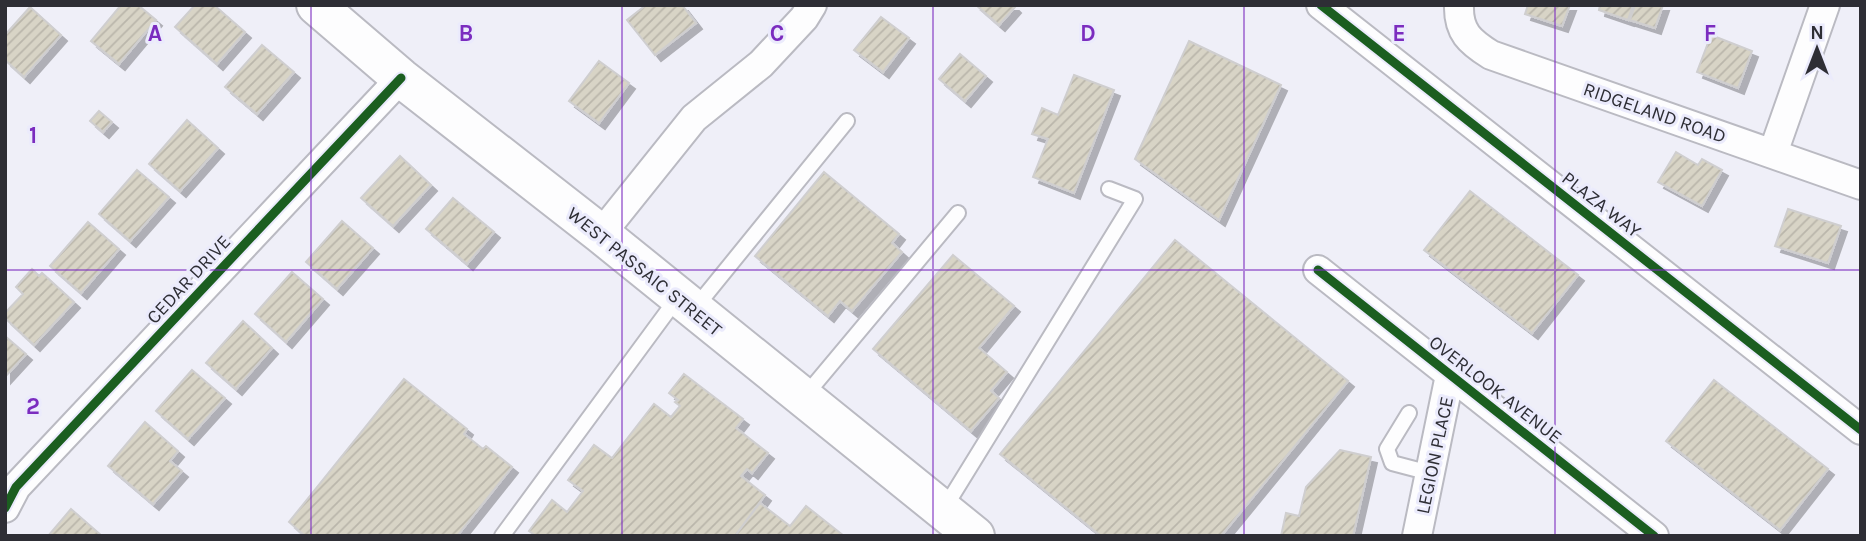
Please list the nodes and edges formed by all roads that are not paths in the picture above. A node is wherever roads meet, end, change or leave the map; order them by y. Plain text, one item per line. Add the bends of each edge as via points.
1 (316, 5) edge
2 (811, 5) edge
3 (1321, 5) edge
4 (1825, 5) edge
5 (1460, 15) edge
6 (401, 78) junction
7 (847, 121) dead end
8 (1773, 153) junction
9 (1861, 185) edge
10 (1109, 189) dead end
11 (958, 213) dead end
12 (601, 234) junction
13 (1318, 270) dead end
14 (686, 303) junction
15 (1450, 375) junction
16 (804, 398) junction
17 (1409, 413) dead end
18 (1861, 430) edge
19 (1430, 473) junction
20 (5, 508) edge
21 (956, 523) edge
22 (502, 536) edge
23 (1417, 536) edge
24 (1654, 536) edge

1 - 6 main road, WEST PASSAIC STREET
2 - 12 street via 761,64 694,118
3 - 18 street, PLAZA WAY
4 - 8 street
5 - 8 street, RIDGELAND ROAD via 1472,43 1492,55
6 - 12 main road, WEST PASSAIC STREET
6 - 20 street, CEDAR DRIVE via 16,487
7 - 14 lane
8 - 9 street, RIDGELAND ROAD
10 - 21 lane via 1135,199
11 - 16 lane
12 - 14 main road, WEST PASSAIC STREET
13 - 15 street, OVERLOOK AVENUE
14 - 16 main road, WEST PASSAIC STREET
14 - 22 lane
15 - 19 street, LEGION PLACE
15 - 24 street, OVERLOOK AVENUE
16 - 21 main road, WEST PASSAIC STREET
17 - 19 lane via 1387,449 1392,463
19 - 23 street, LEGION PLACE

